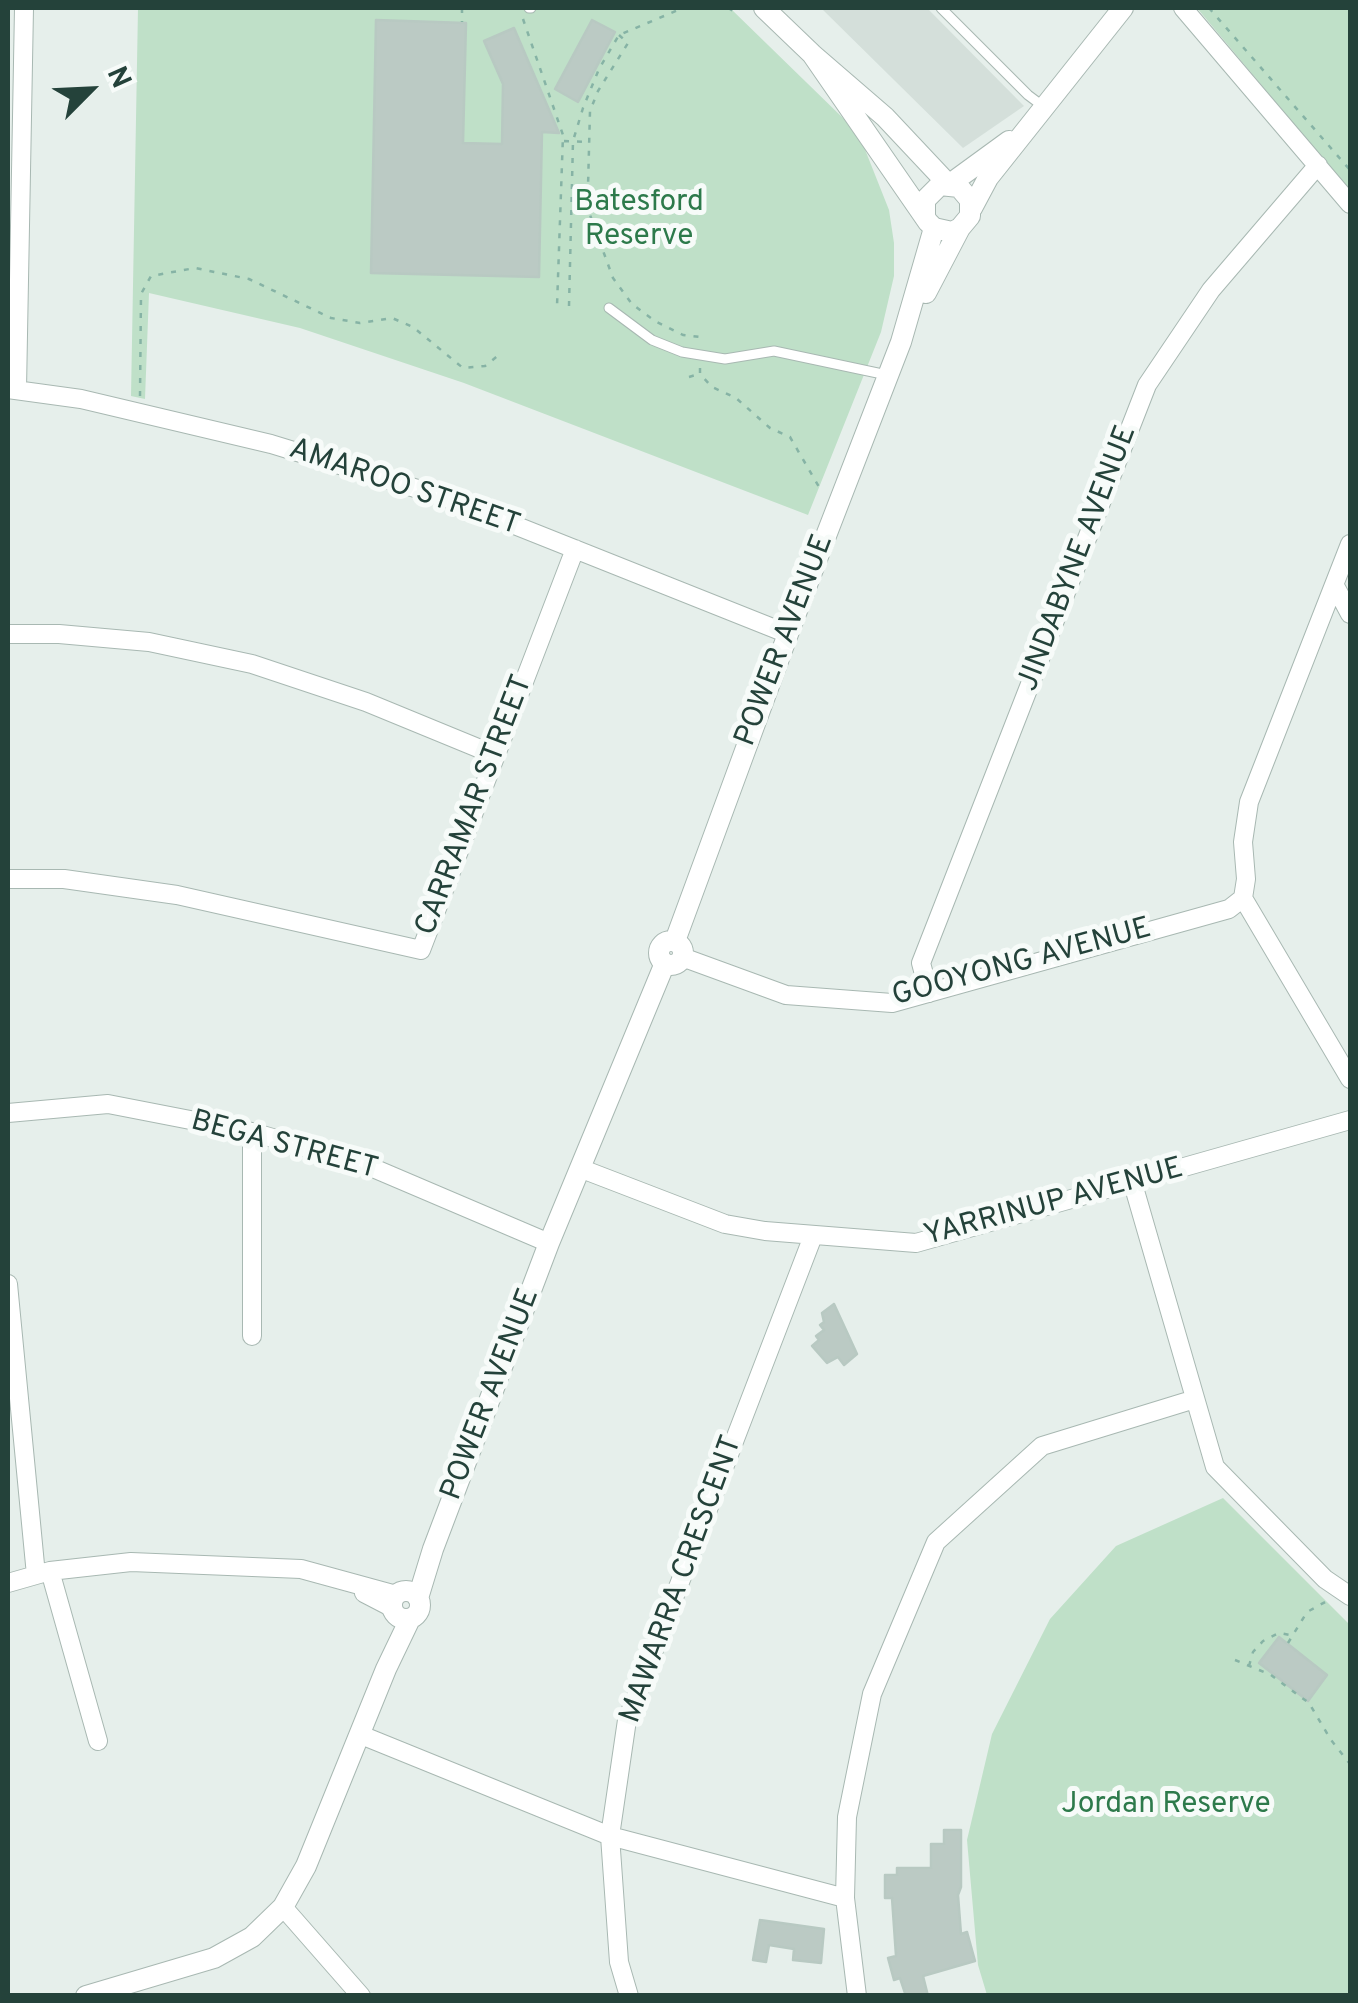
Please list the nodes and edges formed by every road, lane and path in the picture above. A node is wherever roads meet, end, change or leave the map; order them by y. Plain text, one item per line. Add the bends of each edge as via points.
1 (24, 8) edge
2 (448, 8) edge
3 (683, 8) edge
4 (728, 8) edge
5 (741, 8) edge
6 (764, 8) edge
7 (941, 8) edge
8 (1184, 8) edge
9 (1209, 8) edge
10 (462, 9) edge
11 (1118, 10) edge
12 (462, 22) dead end
13 (528, 33) dead end
14 (620, 35) junction
15 (812, 54) junction
16 (582, 108) junction
17 (590, 110) junction
18 (1041, 116) junction
19 (563, 140) junction
20 (572, 141) junction
21 (588, 142) junction
22 (14, 159) edge
23 (1318, 165) junction
24 (1350, 170) edge
25 (949, 184) junction
26 (1350, 204) edge
27 (972, 208) junction
28 (558, 218) junction
29 (569, 219) junction
30 (929, 222) junction
31 (960, 228) junction
32 (557, 306) dead end
33 (569, 306) dead end
34 (609, 308) dead end
35 (901, 342) junction
36 (500, 354) dead end
37 (700, 355) junction
38 (700, 374) junction
39 (887, 375) junction
40 (690, 376) dead end
41 (12, 389) edge
42 (140, 412) junction
43 (841, 495) junction
44 (1350, 544) edge
45 (576, 549) junction
46 (1335, 586) junction
47 (1350, 614) edge
48 (8, 634) edge
49 (788, 634) junction
50 (495, 755) junction
51 (8, 879) edge
52 (1242, 898) junction
53 (674, 954) junction
54 (929, 993) junction
55 (1350, 1079) edge
56 (8, 1114) edge
57 (1350, 1120) edge
58 (252, 1132) junction
59 (582, 1168) junction
60 (1133, 1184) junction
61 (813, 1236) junction
62 (549, 1243) junction
63 (8, 1284) edge
64 (252, 1336) dead end
65 (12, 1398) edge
66 (1195, 1399) junction
67 (43, 1573) junction
68 (8, 1583) edge
69 (1344, 1591) edge
70 (402, 1604) junction
71 (1292, 1636) junction
72 (1288, 1643) dead end
73 (1235, 1660) dead end
74 (1249, 1666) junction
75 (361, 1735) junction
76 (98, 1741) dead end
77 (1350, 1764) edge
78 (610, 1836) junction
79 (845, 1898) junction
80 (283, 1908) junction
81 (86, 1996) edge
82 (360, 1996) edge
83 (628, 1996) edge
84 (856, 1996) edge

1 - 22 street
2 - 10 path
3 - 14 path
4 - 5 path
6 - 15 street
7 - 18 lane
8 - 23 street
9 - 24 path
10 - 12 path
11 - 18 street
13 - 19 path
14 - 16 path
14 - 17 path via 628,43
15 - 25 street
15 - 30 street
16 - 17 path
16 - 20 path
17 - 21 path
18 - 25 street
18 - 27 street via 988,178
19 - 20 path
19 - 28 path
20 - 21 path
20 - 29 path
21 - 37 path via 590,215 613,278 654,322 700,338
22 - 41 street
23 - 26 street
23 - 54 street, JINDABYNE AVENUE via 1211,290 1147,385 921,963
25 - 27 street via 966,192
25 - 30 street via 928,194
27 - 31 street
28 - 29 path
28 - 32 path
29 - 33 path
30 - 31 street via 952,232
30 - 35 street, POWER AVENUE
31 - 35 street, POWER AVENUE
34 - 37 lane via 652,340
35 - 39 street, POWER AVENUE
36 - 42 path via 485,366 464,368 414,327 392,318 330,318 249,280 195,268 151,276 141,294
37 - 38 path
37 - 39 lane via 725,359 774,350
38 - 40 path
38 - 43 path via 790,438 819,487
39 - 43 street, POWER AVENUE
41 - 42 street, AMAROO STREET
42 - 45 street, AMAROO STREET via 444,498
43 - 49 street, POWER AVENUE
44 - 46 street
45 - 49 street, AMAROO STREET
45 - 50 street, CARRAMAR STREET
46 - 47 street
46 - 52 street via 1249,802
48 - 50 street via 149,642 252,664
49 - 53 street, POWER AVENUE
50 - 51 street, CARRAMAR STREET via 421,950 177,895 64,879
52 - 54 street, GOOYONG AVENUE via 1229,909
52 - 55 street
53 - 54 street, GOOYONG AVENUE via 786,995 892,1003
53 - 59 street, POWER AVENUE
56 - 58 street, BEGA STREET via 108,1104
57 - 60 street, YARRINUP AVENUE
58 - 62 street, BEGA STREET via 366,1165
58 - 64 street
59 - 61 street, YARRINUP AVENUE via 725,1224
59 - 62 street, POWER AVENUE
60 - 61 street, YARRINUP AVENUE via 916,1243
60 - 66 street
61 - 78 street, MAWARRA CRESCENT via 627,1720
62 - 70 street, POWER AVENUE via 433,1549
63 - 65 street
65 - 67 street
66 - 69 street via 1215,1467 1324,1579
66 - 79 street via 1042,1446 936,1542 872,1694 847,1817
67 - 68 street
67 - 70 street via 131,1562 301,1569
67 - 76 street
69 - 71 path via 1307,1612
70 - 75 street, POWER AVENUE
71 - 72 path
71 - 74 path via 1274,1634 1257,1646
73 - 74 path
74 - 77 path via 1309,1704
75 - 78 street
75 - 80 street, POWER AVENUE
78 - 79 street
78 - 83 street, MAWARRA CRESCENT
79 - 84 street
80 - 81 street, POWER AVENUE via 252,1937 214,1958
80 - 82 street

